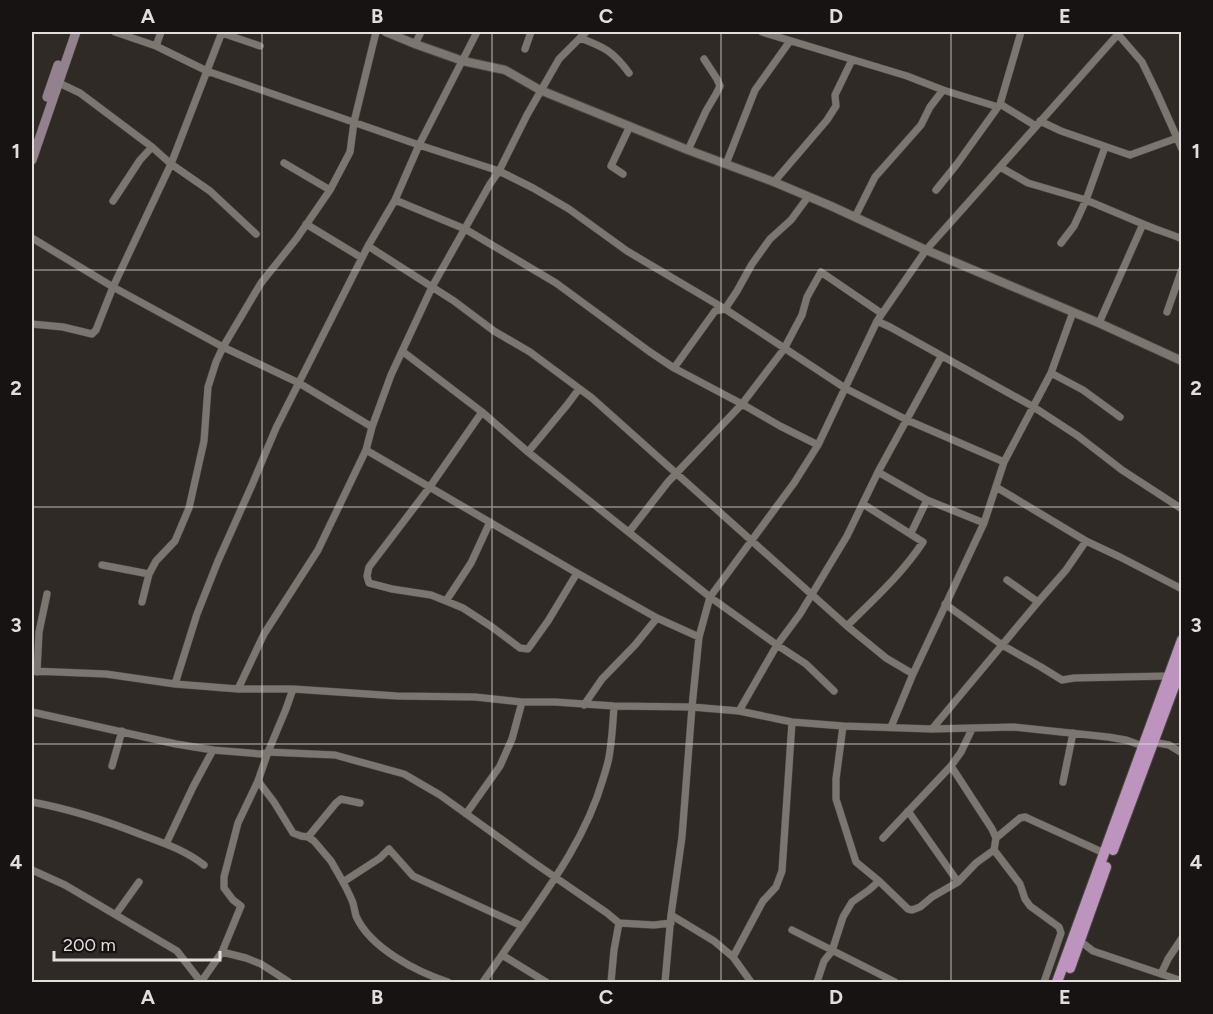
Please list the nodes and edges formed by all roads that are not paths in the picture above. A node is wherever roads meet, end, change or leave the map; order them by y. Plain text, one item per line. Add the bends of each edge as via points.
1 (70, 32) edge
2 (76, 32) edge
3 (115, 32) edge
4 (161, 32) edge
5 (222, 32) edge
6 (376, 32) edge
7 (386, 32) edge
8 (421, 32) edge
9 (477, 32) edge
10 (531, 32) edge
11 (586, 32) edge
12 (762, 32) edge
13 (1021, 32) edge
14 (1118, 32) edge
15 (580, 38) junction
16 (790, 40) junction
17 (415, 44) junction
18 (156, 46) junction
19 (260, 46) dead end
20 (525, 49) dead end
21 (704, 59) dead end
22 (852, 60) junction
23 (463, 61) junction
24 (207, 71) junction
25 (629, 73) dead end
26 (59, 83) junction
27 (540, 90) junction
28 (943, 90) junction
29 (999, 106) junction
30 (354, 122) junction
31 (1038, 123) junction
32 (630, 126) junction
33 (1177, 138) junction
34 (32, 140) edge
35 (419, 145) junction
36 (152, 147) junction
37 (1105, 147) junction
38 (1182, 149) edge
39 (688, 150) junction
40 (32, 160) edge
41 (284, 163) dead end
42 (171, 164) junction
43 (726, 164) junction
44 (1000, 167) junction
45 (499, 171) junction
46 (623, 174) dead end
47 (774, 182) junction
48 (330, 190) junction
49 (936, 190) dead end
50 (808, 197) junction
51 (395, 200) junction
52 (1086, 200) junction
53 (113, 201) dead end
54 (855, 217) junction
55 (306, 224) junction
56 (1143, 224) junction
57 (465, 230) junction
58 (256, 234) dead end
59 (32, 238) edge
60 (1182, 239) edge
61 (1061, 243) dead end
62 (368, 246) junction
63 (926, 250) junction
64 (362, 258) junction
65 (1182, 269) edge
66 (112, 287) junction
67 (432, 287) junction
68 (725, 309) junction
69 (1073, 312) junction
70 (1167, 312) dead end
71 (881, 313) junction
72 (877, 321) junction
73 (1099, 323) junction
74 (32, 324) edge
75 (223, 347) junction
76 (784, 349) junction
77 (402, 351) junction
78 (941, 357) junction
79 (1182, 361) edge
80 (674, 368) junction
81 (1051, 373) junction
82 (299, 383) junction
83 (845, 388) junction
84 (579, 389) junction
85 (742, 404) junction
86 (1032, 406) junction
87 (482, 411) junction
88 (1120, 417) dead end
89 (907, 420) junction
90 (372, 426) junction
91 (818, 444) junction
92 (366, 450) junction
93 (528, 452) junction
94 (1004, 462) junction
95 (677, 472) junction
96 (878, 472) junction
97 (996, 487) junction
98 (429, 488) junction
99 (927, 500) junction
100 (863, 504) junction
101 (1182, 509) edge
102 (490, 522) junction
103 (984, 523) junction
104 (629, 531) junction
105 (911, 533) junction
106 (750, 540) junction
107 (1086, 541) junction
108 (102, 565) dead end
109 (577, 573) junction
110 (149, 574) junction
111 (1008, 580) dead end
112 (1182, 589) edge
113 (47, 594) dead end
114 (812, 594) junction
115 (710, 597) junction
116 (446, 601) junction
117 (142, 602) dead end
118 (1038, 602) junction
119 (945, 604) junction
120 (657, 618) junction
121 (847, 626) junction
122 (699, 637) junction
123 (1182, 640) edge
124 (777, 645) junction
125 (1002, 645) junction
126 (1182, 664) edge
127 (34, 672) edge
128 (913, 674) junction
129 (1168, 676) junction
130 (175, 684) junction
131 (238, 688) junction
132 (293, 689) junction
133 (834, 691) dead end
134 (522, 702) junction
135 (584, 705) junction
136 (614, 706) junction
137 (692, 707) junction
138 (739, 711) junction
139 (32, 712) edge
140 (792, 722) junction
141 (843, 726) junction
142 (891, 727) junction
143 (932, 729) junction
144 (972, 729) junction
145 (122, 731) junction
146 (1073, 733) junction
147 (1148, 744) junction
148 (213, 750) junction
149 (268, 752) junction
150 (1182, 753) edge
151 (112, 766) dead end
152 (951, 766) junction
153 (258, 781) junction
154 (1063, 782) dead end
155 (32, 802) edge
156 (360, 803) dead end
157 (908, 811) junction
158 (466, 814) junction
159 (308, 837) junction
160 (883, 837) dead end
161 (996, 838) junction
162 (166, 844) junction
163 (994, 850) junction
164 (1104, 853) junction
165 (204, 866) dead end
166 (32, 870) edge
167 (556, 877) junction
168 (879, 881) junction
169 (139, 882) dead end
170 (343, 882) junction
171 (958, 882) junction
172 (116, 914) junction
173 (671, 919) junction
174 (619, 923) junction
175 (522, 926) junction
176 (792, 930) dead end
177 (1182, 938) edge
178 (1080, 941) junction
179 (832, 951) junction
180 (222, 952) junction
181 (502, 955) junction
182 (733, 957) junction
183 (1161, 974) junction
184 (891, 979) edge
185 (1182, 981) edge
186 (201, 982) edge
187 (289, 982) edge
188 (448, 982) edge
189 (483, 982) edge
190 (546, 982) edge
191 (610, 982) edge
192 (665, 982) edge
193 (751, 982) edge
194 (817, 982) edge
195 (1044, 982) edge
196 (1057, 982) edge
197 (1065, 982) edge

1 - 34 main road
2 - 26 main road
3 - 18 street
4 - 18 street
5 - 19 street
5 - 24 street
6 - 30 street
7 - 17 street
8 - 17 street
9 - 23 street
10 - 20 street
11 - 15 street
12 - 16 street
13 - 29 street
14 - 31 street
14 - 33 street via 1142,62
15 - 25 street via 603,47
15 - 27 street via 560,59
16 - 22 street
16 - 43 street via 760,80
17 - 23 street
18 - 24 street
21 - 39 street via 720,86
22 - 28 street
22 - 47 street via 835,95 836,106
23 - 27 street via 505,70
23 - 35 street
24 - 30 street
24 - 42 street
26 - 36 street via 80,93
26 - 40 main road
27 - 32 street
27 - 45 street
28 - 29 street
28 - 54 street via 921,124 875,177
29 - 31 street
29 - 49 street
30 - 35 street
30 - 48 street via 351,152
31 - 37 street
31 - 44 street
32 - 39 street
32 - 46 street via 611,166
33 - 37 street via 1130,156
33 - 38 street
35 - 45 street
35 - 51 street
36 - 42 street
36 - 53 street
37 - 52 street
39 - 43 street
41 - 48 street
42 - 58 street via 210,191
42 - 66 street
43 - 47 street
44 - 52 street via 1028,183
44 - 63 street
45 - 57 street
45 - 68 street via 569,209 627,251
47 - 50 street
48 - 55 street
50 - 54 street
50 - 68 street via 792,220 770,239
51 - 57 street
51 - 62 street
52 - 56 street
52 - 61 street
54 - 63 street
55 - 64 street
55 - 75 street via 261,283
56 - 60 street
56 - 73 street
57 - 67 street
57 - 80 street via 556,283
59 - 66 street
62 - 64 street
62 - 67 street
63 - 69 street
63 - 71 street
64 - 82 street
65 - 70 street
66 - 74 street via 92,333
66 - 75 street
67 - 77 street
67 - 84 street
68 - 76 street
68 - 80 street via 715,311
69 - 73 street
69 - 81 street
71 - 72 street
71 - 76 street via 821,272
72 - 78 street
72 - 83 street
73 - 79 street
75 - 82 street
75 - 110 street via 208,387 204,441 189,508 176,541
76 - 83 street
76 - 85 street
77 - 87 street
77 - 90 street
78 - 86 street
78 - 89 street
80 - 85 street
81 - 86 street
81 - 88 street
82 - 90 street
82 - 130 street via 218,561
83 - 89 street
83 - 91 street
84 - 93 street
84 - 95 street
85 - 91 street
85 - 95 street
86 - 94 street
86 - 101 street
87 - 93 street
87 - 98 street
89 - 94 street
89 - 96 street
90 - 92 street
91 - 106 street
92 - 98 street
92 - 131 street via 318,550 264,634
93 - 104 street
94 - 97 street
95 - 104 street
95 - 106 street
96 - 99 street
96 - 100 street
97 - 103 street
97 - 107 street
98 - 102 street
98 - 116 street via 369,567 367,576 369,583
99 - 103 street
99 - 105 street
100 - 105 street
100 - 114 street
102 - 109 street
102 - 116 street via 471,563
103 - 119 street
104 - 115 street
105 - 121 street via 923,542 895,579
106 - 114 street
106 - 115 street
107 - 112 street
107 - 118 street
108 - 110 street
109 - 116 street via 528,649 520,648 463,608
109 - 120 street
110 - 117 street
111 - 118 street
113 - 127 street
114 - 121 street
114 - 124 street
115 - 122 street
115 - 124 street
118 - 125 street
119 - 125 street
119 - 128 street
120 - 122 street
120 - 135 street
121 - 128 street
122 - 137 street
123 - 129 highway
124 - 133 street via 806,664
124 - 138 street
125 - 129 street via 1062,680
125 - 143 street
126 - 147 highway
127 - 130 street via 106,674
128 - 142 street
129 - 147 highway
130 - 131 street
131 - 132 street
132 - 134 street
132 - 149 street
134 - 135 street
134 - 158 street via 500,766
135 - 136 street
136 - 137 street
136 - 167 street via 609,758 598,795
137 - 138 street
137 - 173 street
138 - 140 street
139 - 145 street
140 - 141 street
140 - 182 street via 782,871
141 - 142 street
141 - 168 street via 836,800 856,862
142 - 143 street
143 - 144 street
144 - 146 street via 1014,727
144 - 152 street
145 - 148 street
145 - 151 street
146 - 147 street
146 - 154 street
147 - 150 street via 1169,745
147 - 164 highway
147 - 178 highway
148 - 149 street
148 - 162 street
149 - 153 street
149 - 158 street via 335,755 404,774
152 - 157 street
152 - 161 street
153 - 159 street via 292,833
153 - 180 street via 238,823 224,877 224,888 241,906
155 - 162 street via 119,826
156 - 159 street via 341,799 336,802
157 - 160 street
157 - 171 street
158 - 167 street
159 - 170 street via 331,861
161 - 163 street
161 - 164 street via 1025,817
162 - 165 street via 191,855
163 - 171 street
163 - 195 street via 1020,884 1030,906 1059,927 1061,933
164 - 196 highway
166 - 172 street
167 - 174 street
167 - 175 street
168 - 171 street via 912,910
168 - 179 street via 852,902
169 - 172 street
170 - 175 street via 389,849 413,876
170 - 188 street via 357,916 377,943 411,968
172 - 186 street via 177,951
173 - 174 street via 654,925
173 - 182 street via 714,941
173 - 192 street
174 - 191 street
175 - 181 street
176 - 179 street
177 - 183 street
178 - 183 street via 1093,951
178 - 197 highway
179 - 184 street
179 - 194 street
180 - 186 street
180 - 187 street via 261,964
181 - 189 street
181 - 190 street
182 - 193 street
183 - 185 street

